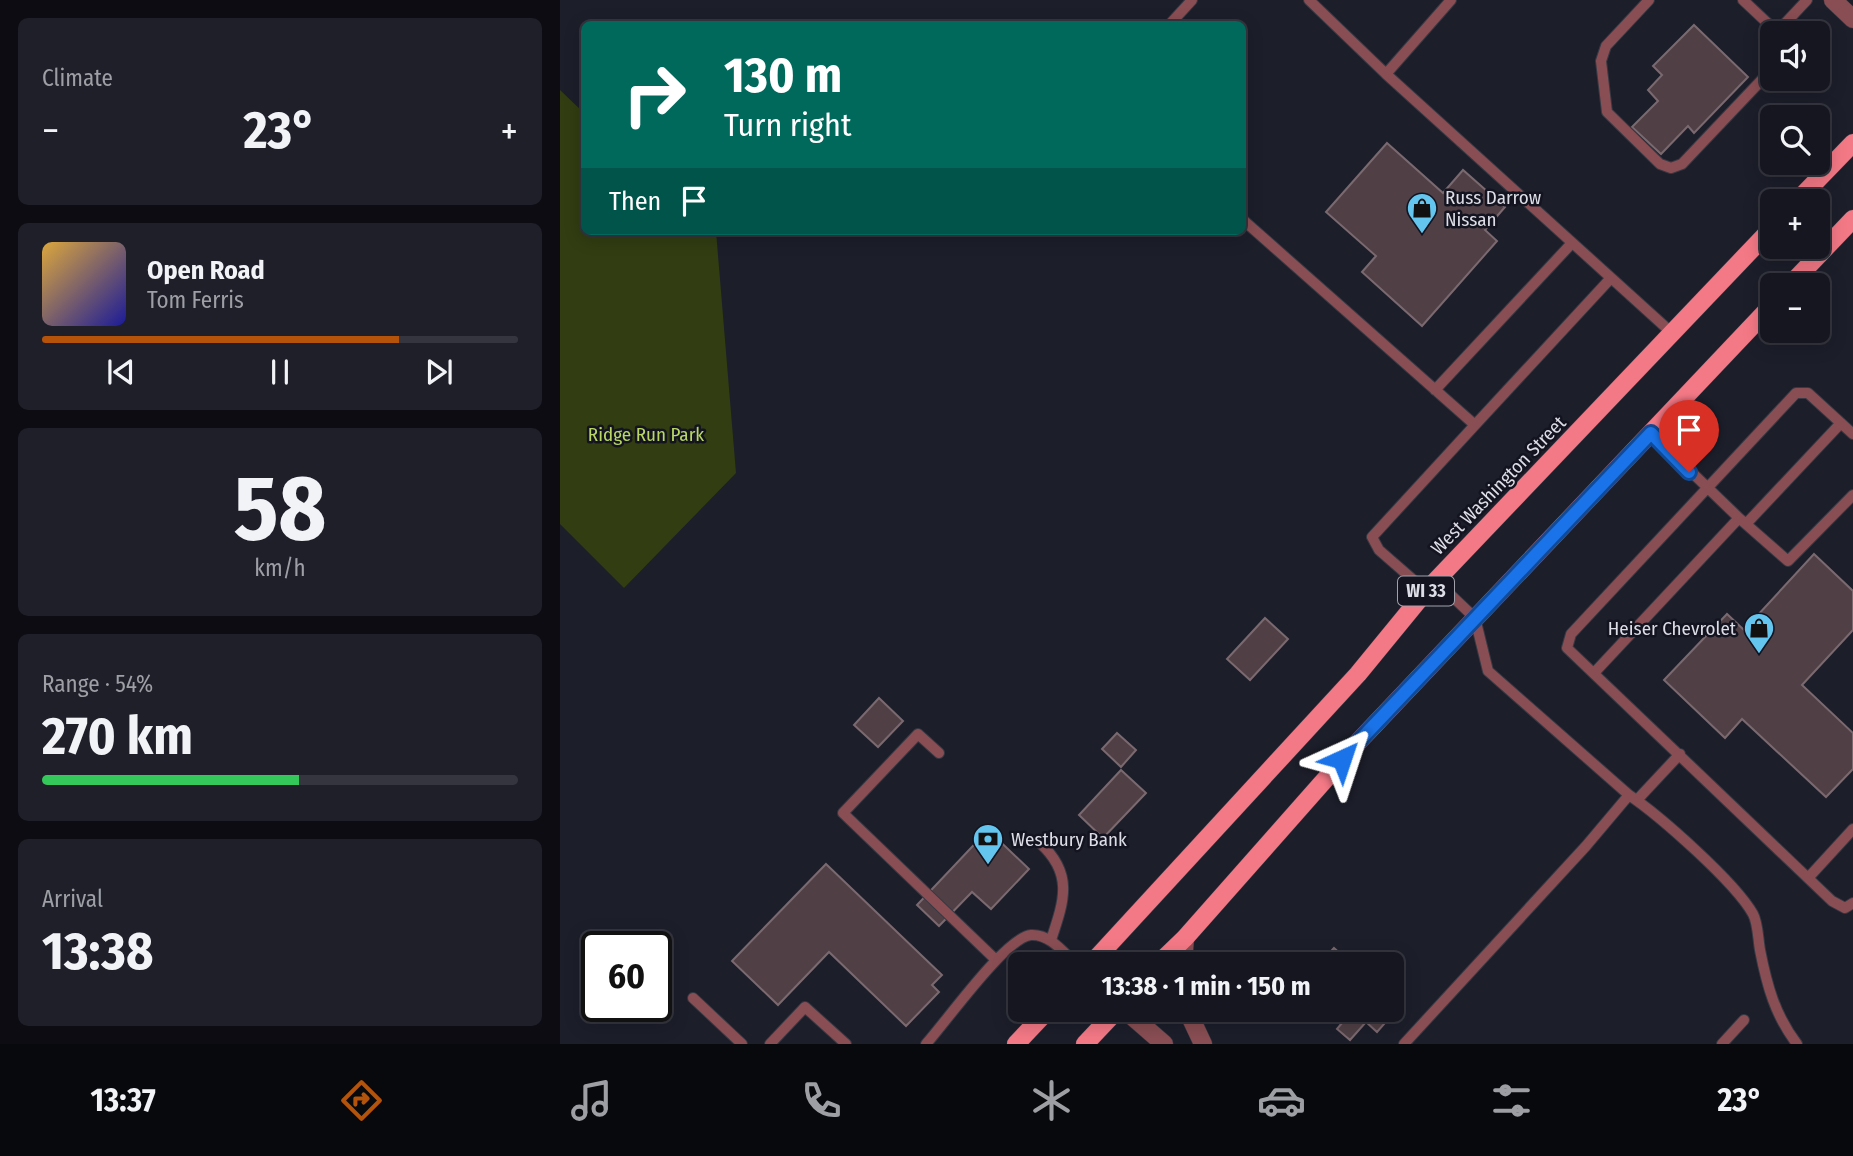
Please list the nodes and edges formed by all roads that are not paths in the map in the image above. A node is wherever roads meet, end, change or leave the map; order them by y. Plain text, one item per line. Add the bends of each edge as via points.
1 (1192, 0) edge
2 (1308, 0) edge
3 (1451, 0) edge
4 (1649, 0) edge
5 (1743, 0) edge
6 (1807, 0) edge
7 (1833, 0) edge
8 (1853, 19) edge
9 (1173, 21) edge
10 (1765, 21) edge
11 (1788, 21) edge
12 (1386, 74) junction
13 (1760, 82) edge
14 (1853, 143) edge
15 (1809, 189) edge
16 (1853, 219) edge
17 (1246, 223) edge
18 (1760, 241) edge
19 (1572, 243) junction
20 (1801, 273) edge
21 (1611, 278) junction
22 (1760, 318) edge
23 (1672, 333) junction
24 (1435, 390) junction
25 (1841, 424) junction
26 (1475, 425) junction
27 (1651, 433) junction
28 (1853, 434) edge
29 (1705, 488) junction
30 (1853, 495) edge
31 (1742, 521) junction
32 (1431, 586) junction
33 (1475, 618) junction
34 (1594, 673) junction
35 (939, 753) dead end
36 (1680, 754) junction
37 (1633, 798) junction
38 (1853, 829) edge
39 (1040, 843) dead end
40 (1809, 877) junction
41 (1853, 903) edge
42 (1185, 938) junction
43 (1051, 940) junction
44 (1064, 952) edge
45 (1102, 952) edge
46 (1170, 952) edge
47 (1183, 952) edge
48 (996, 960) junction
49 (693, 998) dead end
50 (1745, 1020) dead end
51 (1037, 1022) edge
52 (1106, 1022) edge
53 (1139, 1022) edge
54 (1193, 1022) edge
55 (742, 1044) edge
56 (770, 1044) edge
57 (846, 1044) edge
58 (926, 1044) edge
59 (1016, 1044) edge
60 (1085, 1044) edge
61 (1164, 1044) edge
62 (1203, 1044) edge
63 (1404, 1044) edge
64 (1722, 1044) edge
65 (1797, 1044) edge

1 - 9 lane
2 - 12 lane
3 - 12 lane
4 - 13 lane via 1606,46 1601,61 1607,112 1660,164 1671,168 1682,164
5 - 10 lane
6 - 11 lane
7 - 8 street
12 - 19 lane
14 - 15 main road
16 - 20 main road
17 - 24 lane
18 - 23 main road, West Washington Street / WI 33
19 - 21 lane
19 - 24 lane
21 - 23 lane
21 - 26 lane
22 - 27 main road, WI 33
23 - 32 main road, West Washington Street / WI 33
24 - 26 lane
25 - 28 lane
25 - 29 lane via 1808,393 1797,393
25 - 31 lane
26 - 32 lane via 1372,537 1379,550
27 - 29 lane
27 - 33 main road, WI 33
29 - 31 lane
29 - 34 lane via 1571,634 1567,648
30 - 31 lane via 1788,561
31 - 34 lane
32 - 33 lane
32 - 45 main road, West Washington Street / WI 33 via 1358,674
33 - 37 lane via 1488,671
33 - 42 main road, WI 33
34 - 36 lane
35 - 48 lane via 918,734 843,813
36 - 37 lane
36 - 40 lane
37 - 63 lane
37 - 65 lane via 1654,812 1729,885 1753,915 1771,1001
38 - 40 lane
39 - 43 lane via 1062,869 1060,908
40 - 41 lane via 1845,908
42 - 46 main road, WI 33
42 - 47 street
43 - 44 lane
43 - 48 lane via 1021,937
48 - 58 lane
49 - 55 lane
50 - 64 lane
51 - 59 main road
52 - 60 main road
53 - 61 street
54 - 62 street
56 - 57 lane via 806,1007

